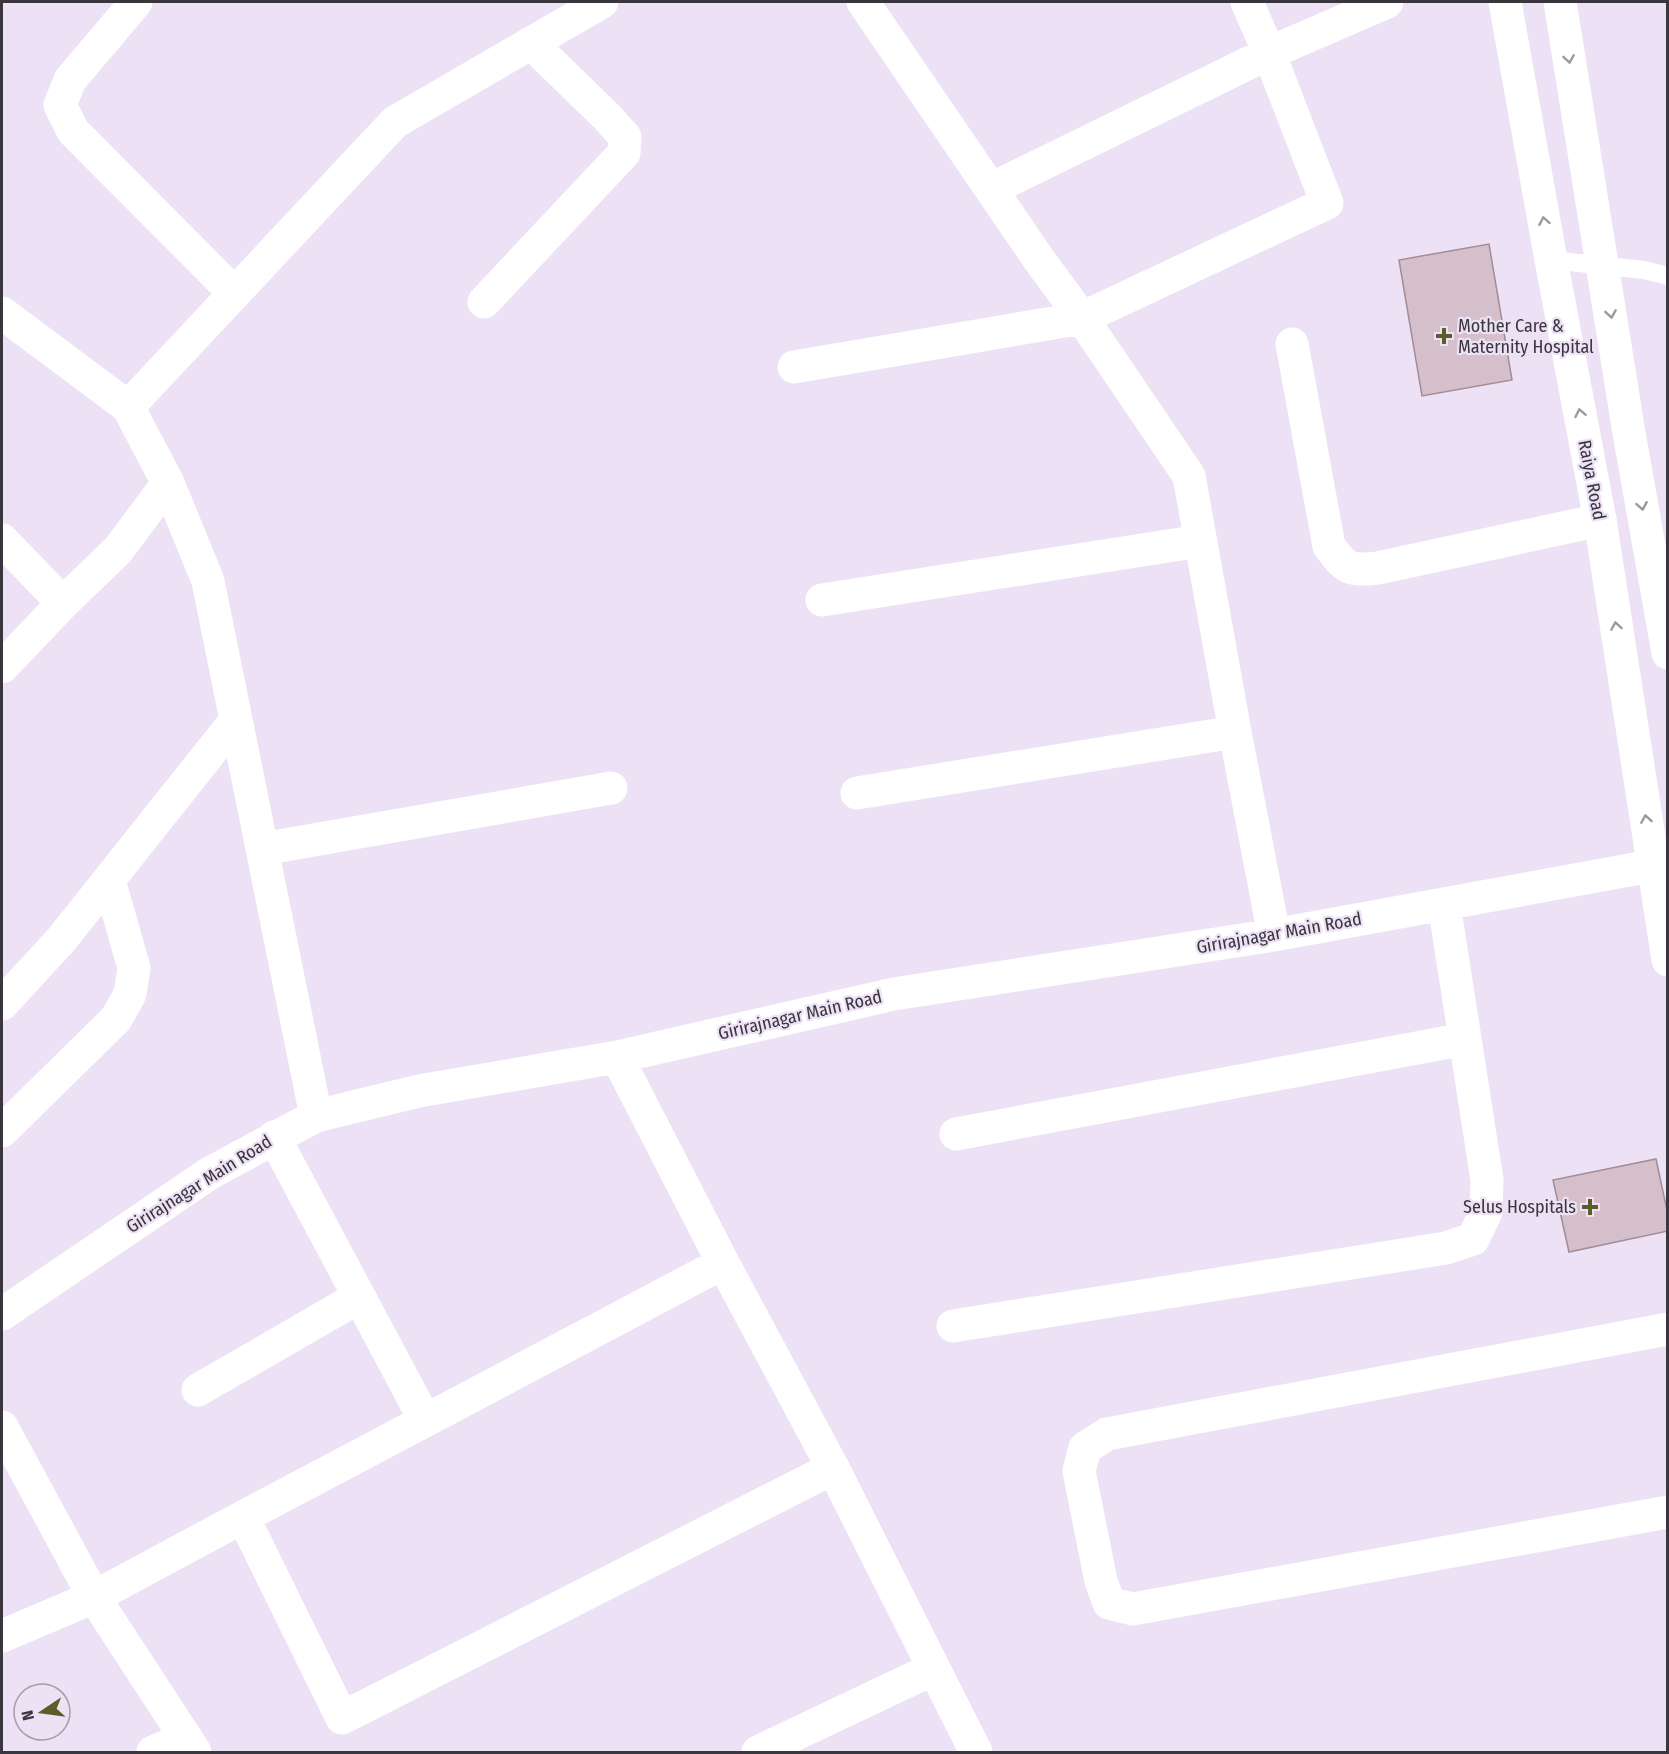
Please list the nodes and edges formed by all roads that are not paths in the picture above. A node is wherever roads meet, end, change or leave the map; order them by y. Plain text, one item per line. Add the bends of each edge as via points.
1 (136, 2) edge
2 (602, 2) edge
3 (863, 2) edge
4 (1247, 2) edge
5 (1387, 2) edge
6 (1505, 2) edge
7 (1560, 2) edge
8 (531, 43) junction
9 (1269, 53) junction
10 (991, 189) junction
11 (1551, 260) junction
12 (1603, 266) junction
13 (1668, 276) edge
14 (234, 293) junction
15 (484, 302) dead end
16 (2, 314) edge
17 (1082, 318) junction
18 (1292, 344) dead end
19 (794, 368) dead end
20 (128, 407) junction
21 (168, 483) junction
22 (1600, 520) junction
23 (2, 540) edge
24 (1200, 541) junction
25 (822, 600) dead end
26 (63, 603) junction
27 (1668, 653) edge
28 (2, 667) edge
29 (236, 720) junction
30 (1235, 732) junction
31 (611, 788) dead end
32 (857, 793) dead end
33 (262, 849) junction
34 (1660, 865) edge
35 (109, 880) junction
36 (1444, 904) junction
37 (1275, 935) junction
38 (1668, 960) edge
39 (2, 1004) edge
40 (1465, 1039) junction
41 (617, 1057) junction
42 (316, 1116) junction
43 (2, 1131) edge
44 (956, 1134) dead end
45 (274, 1137) junction
46 (723, 1263) junction
47 (359, 1297) junction
48 (2, 1314) edge
49 (953, 1326) dead end
50 (1668, 1329) edge
51 (198, 1390) dead end
52 (425, 1420) junction
53 (2, 1427) edge
54 (833, 1468) junction
55 (1668, 1512) edge
56 (243, 1517) junction
57 (94, 1597) junction
58 (2, 1636) edge
59 (933, 1669) junction
60 (191, 1745) edge
61 (153, 1752) edge
62 (758, 1752) edge
63 (976, 1752) edge

1 - 14 street via 70,80 60,105 73,131
2 - 8 street
3 - 10 street
4 - 9 street
5 - 9 street
11 -> 6 street, Raiya Road
7 -> 12 street
8 - 14 street via 395,122
8 - 15 street via 625,137 624,153
9 - 10 street
9 - 17 street via 1327,203
10 - 17 street
11 - 12 lane
22 -> 11 street, Raiya Road
12 - 13 lane
12 -> 27 street
14 - 20 street
16 - 20 street
17 - 19 street
17 - 24 street via 1189,477
18 - 22 street via 1329,546 1342,564 1357,570 1378,568
20 - 21 street
21 - 26 street via 118,550
21 - 29 street via 208,581
34 -> 22 street, Raiya Road
23 - 26 street
24 - 25 street
24 - 30 street
26 - 28 street
29 - 33 street
29 - 35 street
30 - 32 street
30 - 37 street
31 - 33 street
33 - 42 street
34 - 36 street, Girirajnagar Main Road
34 - 38 street, Raiya Road
35 - 39 street
35 - 43 street via 134,968 130,994 116,1019
36 - 37 street, Girirajnagar Main Road
36 - 40 street
37 - 41 street, Girirajnagar Main Road via 894,994
40 - 44 street
40 - 49 street via 1487,1179 1486,1212 1473,1239 1446,1248
41 - 42 street, Girirajnagar Main Road via 419,1091
41 - 46 street
42 - 45 street, Girirajnagar Main Road
45 - 47 street
45 - 48 street, Girirajnagar Main Road via 210,1173
46 - 52 street
46 - 54 street
47 - 51 street
47 - 52 street
50 - 55 street via 1107,1434 1085,1448 1079,1471 1109,1603 1133,1609
52 - 56 street
53 - 57 street
54 - 56 street via 342,1718
54 - 59 street
56 - 57 street
57 - 58 street
57 - 60 street
59 - 62 street
59 - 63 street
60 - 61 street

